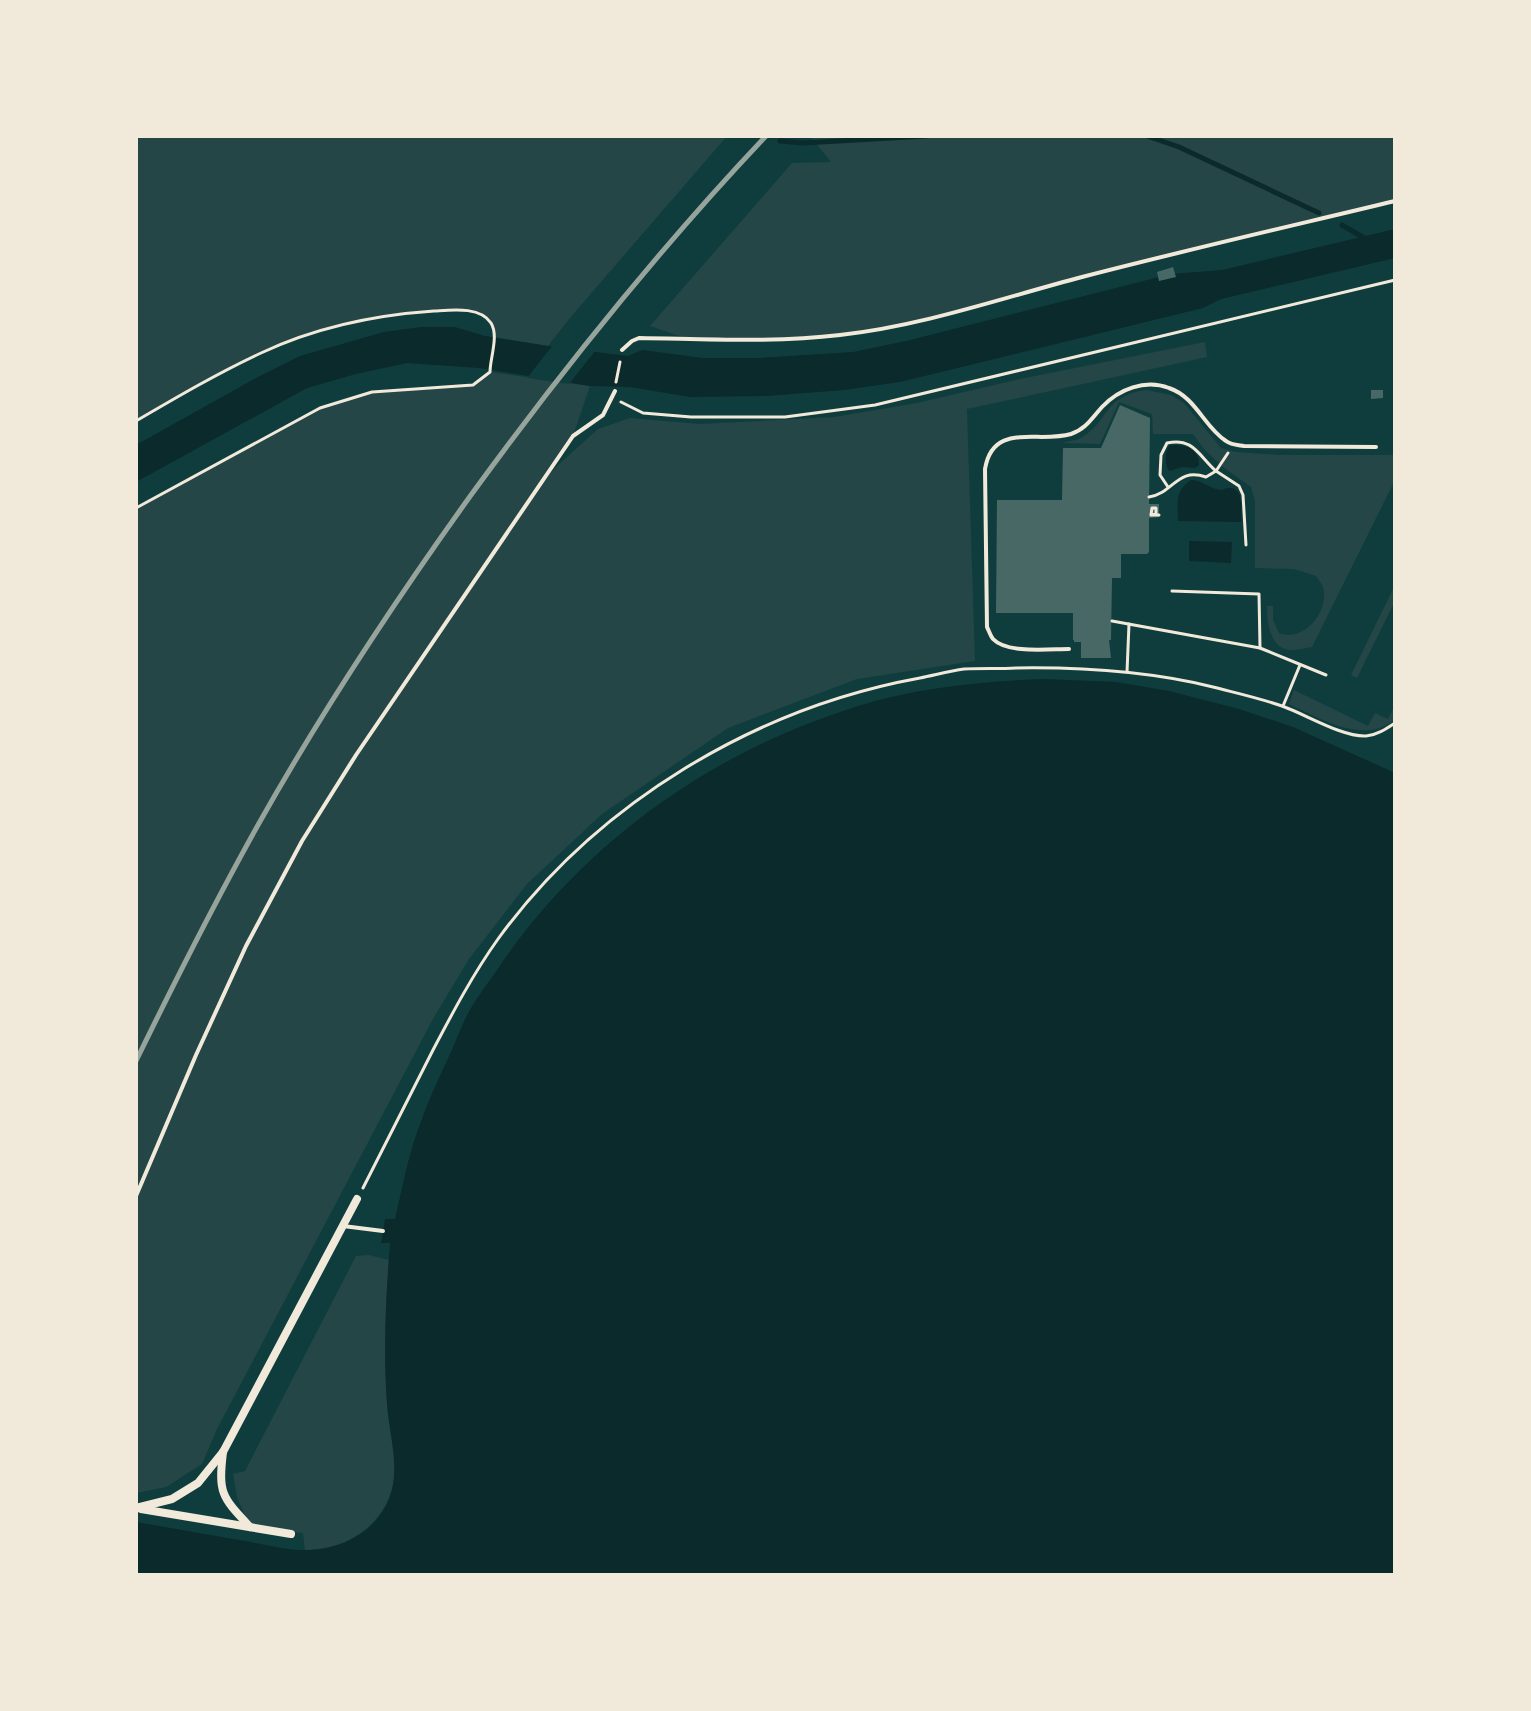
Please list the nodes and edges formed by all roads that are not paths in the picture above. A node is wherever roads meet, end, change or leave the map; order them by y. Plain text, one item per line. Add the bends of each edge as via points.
1 (1395, 201) edge
2 (622, 350) road end
3 (615, 391) road end
4 (1376, 447) dead end
5 (1069, 649) dead end
6 (136, 1196) edge
7 (357, 1199) road end
8 (343, 1226) junction
9 (383, 1231) dead end
10 (223, 1452) junction
11 (136, 1508) edge
12 (250, 1527) junction
13 (291, 1534) dead end

1 - 2 lane via 874,330 772,340 639,338
3 - 6 lane via 603,415 566,446 302,841 246,946
4 - 5 lane via 1229,444 1183,395 1150,384 1115,395 1085,427 1069,435 1009,438 997,444 985,469 987,627 994,640 1007,646
7 - 8 street
8 - 9 lane
8 - 10 street
10 - 11 street via 198,1483 172,1499
10 - 12 street via 220,1482 229,1504
11 - 12 street
12 - 13 street

